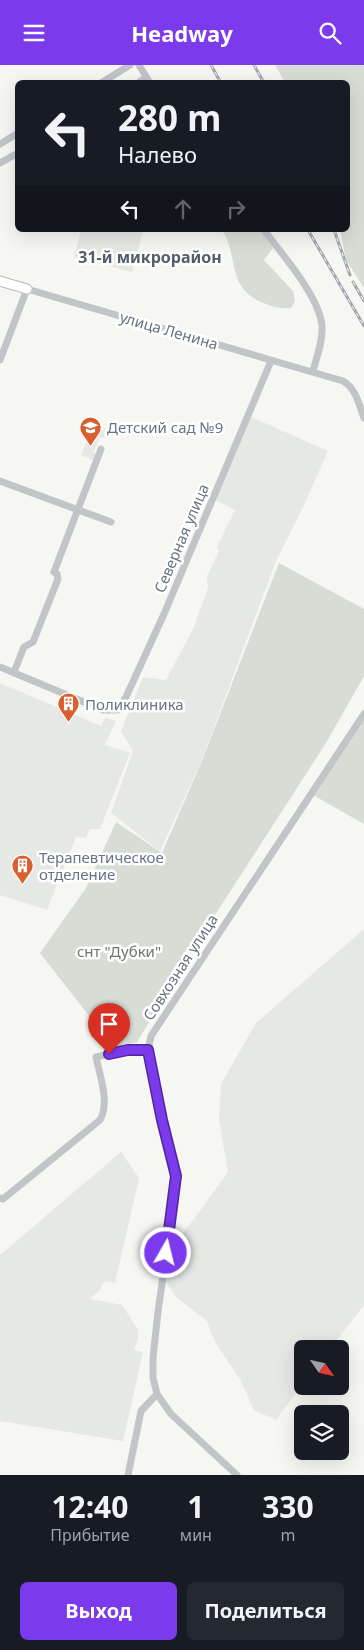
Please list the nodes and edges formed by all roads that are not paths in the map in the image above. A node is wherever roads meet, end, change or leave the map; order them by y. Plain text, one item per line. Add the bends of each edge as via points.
1 (130, 65) edge
2 (139, 65) edge
3 (106, 80) edge
4 (148, 80) edge
5 (15, 135) edge
6 (0, 144) edge
7 (15, 155) edge
8 (0, 163) edge
9 (265, 232) edge
10 (0, 281) edge
11 (27, 289) junction
12 (0, 360) edge
13 (271, 361) junction
14 (313, 371) junction
15 (364, 418) edge
16 (101, 449) dead end
17 (0, 481) edge
18 (78, 510) junction
19 (111, 522) dead end
20 (0, 667) edge
21 (14, 672) junction
22 (364, 713) edge
23 (148, 1050) junction
24 (0, 1198) edge
25 (156, 1394) junction
26 (128, 1475) edge
27 (237, 1475) edge

1 - 3 street
2 - 4 street
5 - 6 street
7 - 8 street
9 - 14 street via 311,295 320,315 321,340
10 - 11 main road, улица Ленина
11 - 12 street
11 - 13 street, улица Ленина
13 - 14 street, улица Ленина
13 - 21 street, Северная улица via 164,614 118,710 103,710
14 - 15 street, улица Ленина via 348,383
16 - 18 street
17 - 18 street
18 - 19 street
18 - 21 street via 54,572 58,579 33,642 24,647
20 - 21 street
22 - 23 street, Совхозная улица via 151,1036
23 - 24 street via 128,1050 96,1057 105,1108 100,1120 3,1199
23 - 25 street via 176,1176 153,1358
25 - 26 street via 141,1411
25 - 27 street via 171,1414

